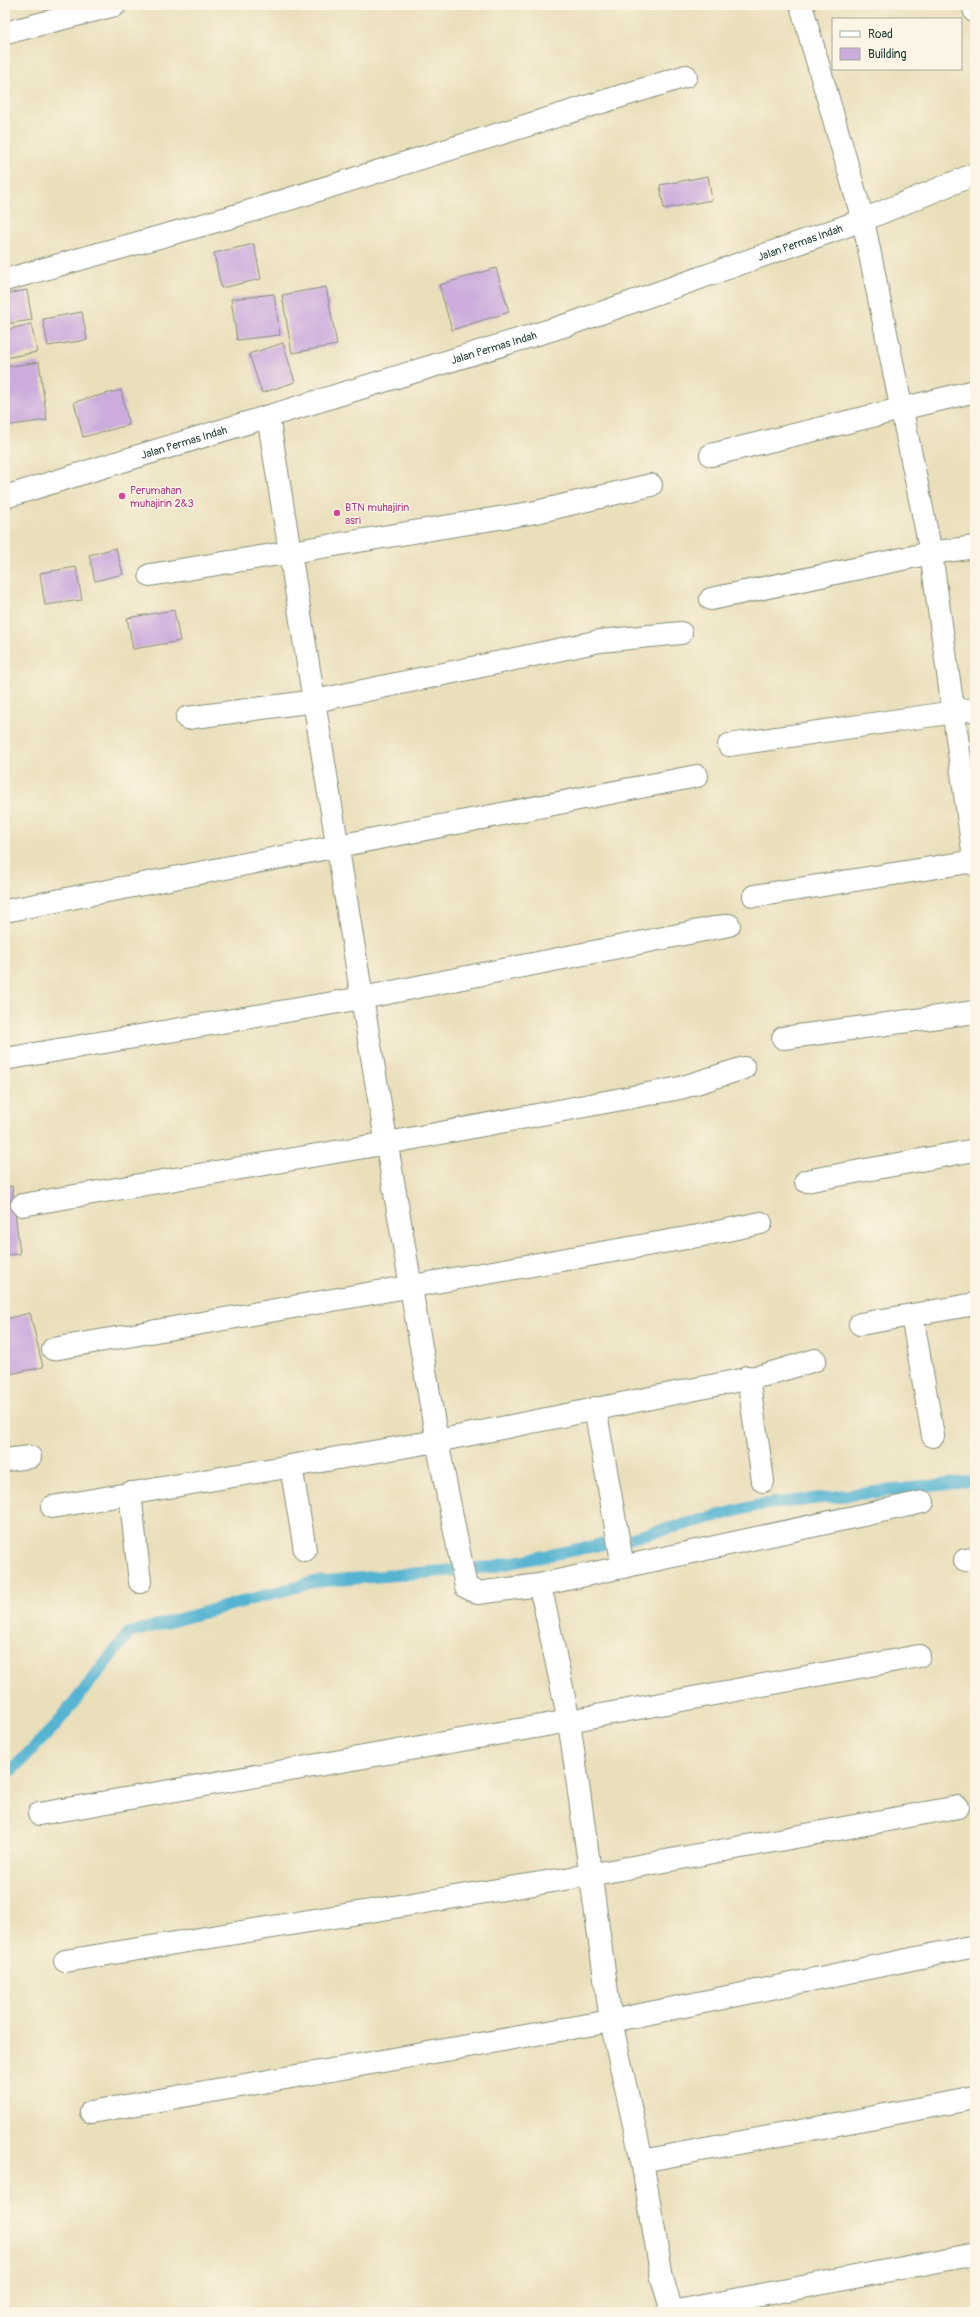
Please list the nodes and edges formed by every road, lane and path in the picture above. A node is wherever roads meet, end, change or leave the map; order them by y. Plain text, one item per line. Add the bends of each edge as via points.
1 (115, 5) edge
2 (801, 5) edge
3 (973, 5) edge
4 (975, 12) edge
5 (5, 33) edge
6 (686, 76) dead end
7 (975, 174) edge
8 (863, 220) junction
9 (5, 280) edge
10 (975, 391) edge
11 (900, 410) junction
12 (268, 416) junction
13 (710, 455) dead end
14 (651, 485) dead end
15 (5, 497) edge
16 (975, 547) edge
17 (290, 553) junction
18 (931, 553) junction
19 (150, 575) dead end
20 (711, 598) dead end
21 (681, 632) dead end
22 (315, 701) junction
23 (975, 709) edge
24 (953, 713) junction
25 (187, 718) dead end
26 (729, 745) dead end
27 (697, 776) dead end
28 (338, 848) junction
29 (975, 862) edge
30 (754, 896) dead end
31 (5, 911) edge
32 (729, 925) dead end
33 (362, 998) junction
34 (975, 1012) edge
35 (783, 1038) dead end
36 (5, 1059) edge
37 (744, 1068) dead end
38 (388, 1144) junction
39 (975, 1150) edge
40 (806, 1180) dead end
41 (22, 1205) dead end
42 (761, 1223) dead end
43 (412, 1286) junction
44 (975, 1304) edge
45 (912, 1315) junction
46 (860, 1324) dead end
47 (53, 1348) dead end
48 (815, 1360) dead end
49 (748, 1377) junction
50 (595, 1408) junction
51 (933, 1436) dead end
52 (437, 1441) junction
53 (30, 1457) dead end
54 (5, 1460) edge
55 (291, 1466) junction
56 (763, 1481) dead end
57 (130, 1493) junction
58 (922, 1502) dead end
59 (52, 1507) dead end
60 (305, 1550) dead end
61 (621, 1559) junction
62 (140, 1582) dead end
63 (539, 1585) junction
64 (919, 1656) dead end
65 (569, 1721) junction
66 (958, 1806) dead end
67 (39, 1814) dead end
68 (589, 1875) junction
69 (975, 1946) edge
70 (65, 1961) dead end
71 (611, 2021) junction
72 (975, 2098) edge
73 (91, 2112) dead end
74 (642, 2161) junction
75 (975, 2254) edge
76 (672, 2312) edge

1 - 5 street
2 - 8 street
3 - 4 street
6 - 9 street via 231,217
7 - 8 street, Jalan Permas Indah
8 - 11 street
8 - 12 street, Jalan Permas Indah via 570,324 371,387
10 - 11 street
11 - 13 street
11 - 18 street
12 - 15 street, Jalan Permas Indah
12 - 17 street
14 - 17 street via 536,512
16 - 18 street
17 - 19 street
17 - 22 street
18 - 20 street
18 - 24 street
21 - 22 street via 600,641
22 - 25 street
22 - 28 street
23 - 24 street
24 - 26 street
24 - 29 street
27 - 28 street
28 - 31 street
28 - 33 street
29 - 30 street
32 - 33 street
33 - 36 street
33 - 38 street
34 - 35 street
37 - 38 street via 680,1088
38 - 41 street
38 - 43 street
39 - 40 street
42 - 43 street
43 - 47 street
43 - 52 street
44 - 45 street
45 - 46 street
45 - 51 street
48 - 49 street
49 - 50 street
49 - 56 street
50 - 52 street
50 - 61 street
52 - 55 street
52 - 63 street via 466,1587 478,1593
53 - 54 street
55 - 57 street
55 - 60 street
57 - 59 street
57 - 62 street
58 - 61 street
61 - 63 street
63 - 65 street
64 - 65 street
65 - 67 street
65 - 68 street
66 - 68 street
68 - 70 street
68 - 71 street
69 - 71 street
71 - 73 street
71 - 74 street
72 - 74 street
74 - 76 street via 662,2278
75 - 76 street

